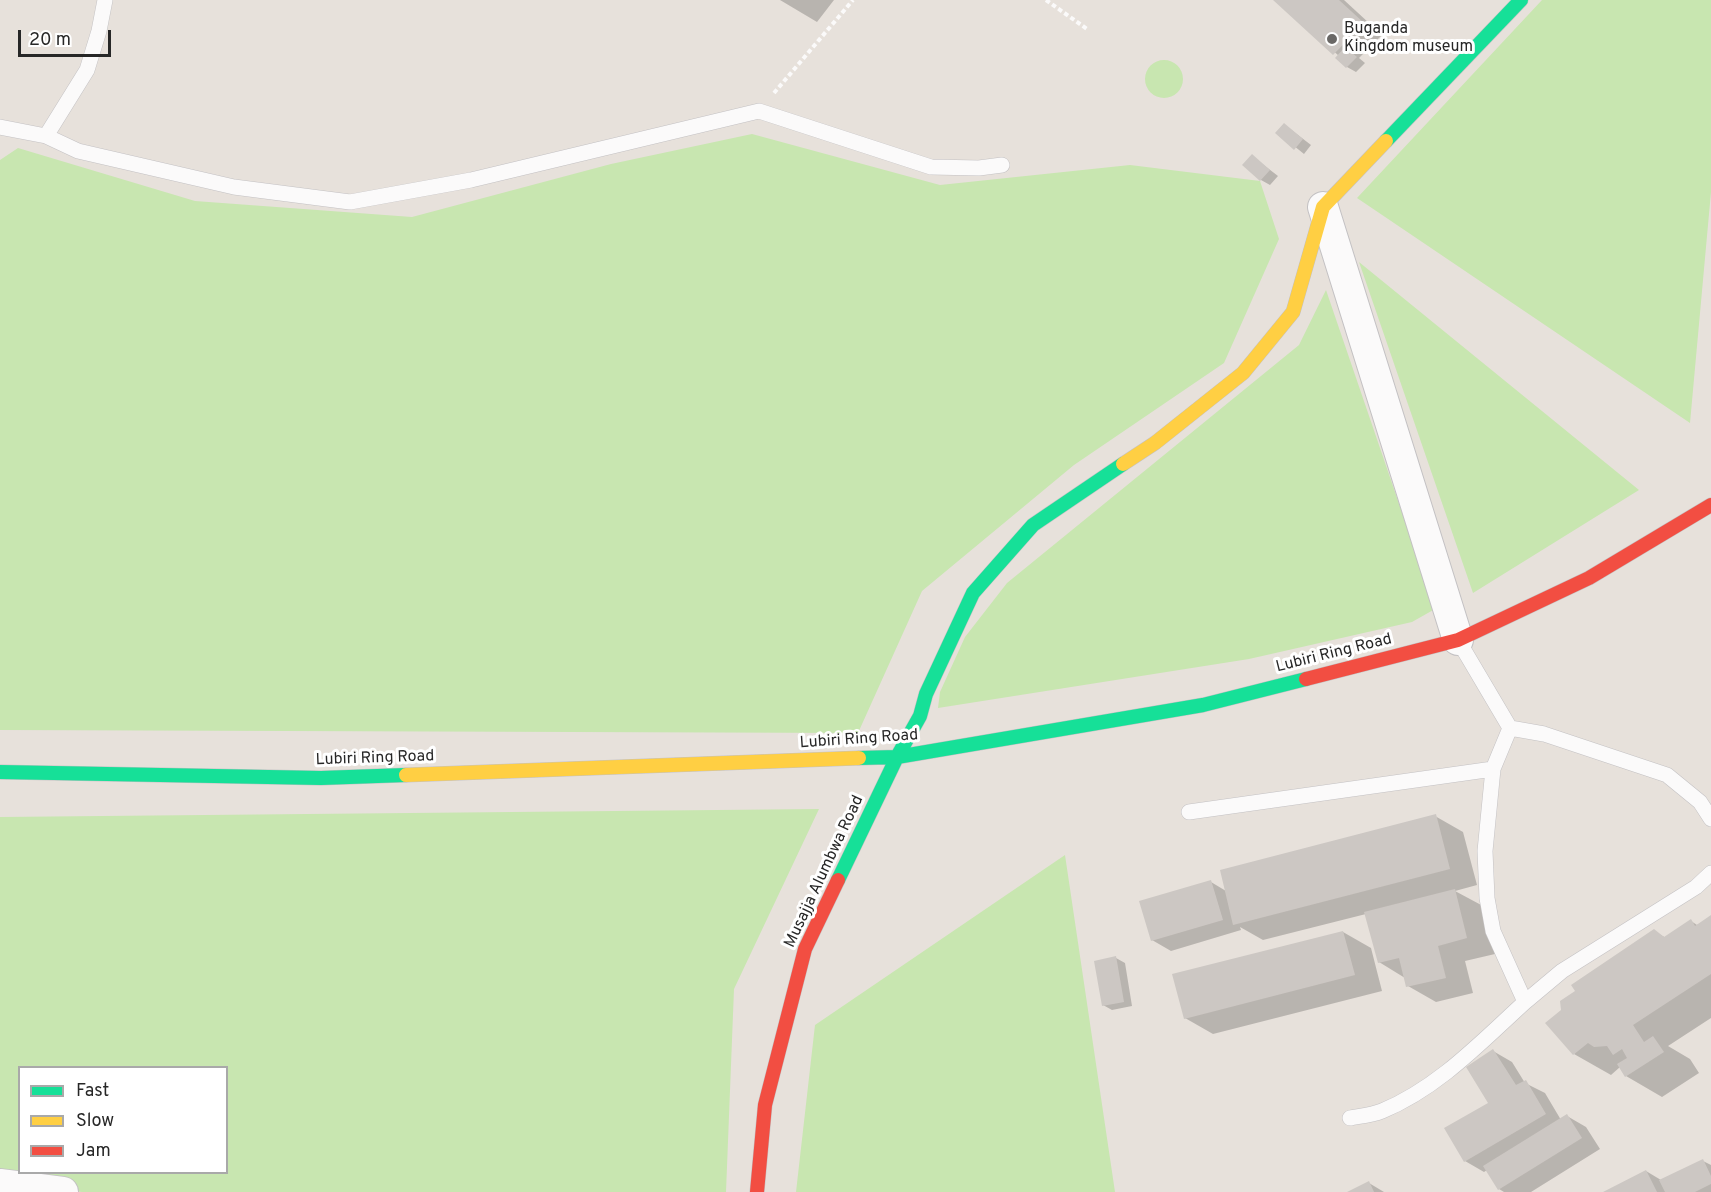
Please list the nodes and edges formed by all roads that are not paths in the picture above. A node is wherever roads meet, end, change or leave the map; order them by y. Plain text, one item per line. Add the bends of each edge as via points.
1 (105, 0) edge
2 (1521, 0) edge
3 (0, 127) edge
4 (46, 136) junction
5 (1002, 165) dead end
6 (1323, 207) junction
7 (1711, 504) edge
8 (1458, 640) junction
9 (1510, 728) junction
10 (897, 757) junction
11 (1493, 769) junction
12 (0, 772) edge
13 (1189, 812) dead end
14 (1711, 819) edge
15 (1711, 873) edge
16 (1525, 1002) junction
17 (1350, 1118) dead end
18 (0, 1184) edge
19 (63, 1192) edge
20 (757, 1192) edge

1 - 4 lane via 87,70
2 - 6 main road
3 - 4 lane
4 - 5 lane via 78,150 234,187 350,202 471,180 759,111 931,167
6 - 8 street
6 - 10 main road, Musajja Alumbwa Road via 1293,312 1243,373 1155,443 1034,525 973,593 926,694 920,716
7 - 8 main road, Lubiri Ring Road via 1589,578
8 - 9 lane
8 - 10 main road, Lubiri Ring Road via 1203,705
9 - 11 lane
9 - 14 lane via 1544,734 1667,775 1700,802
10 - 12 main road, Lubiri Ring Road via 321,778
10 - 20 main road, Musajja Alumbwa Road via 805,950 765,1105
11 - 13 lane
11 - 16 lane via 1485,851 1487,898 1494,931
15 - 16 lane via 1696,887 1562,970
16 - 17 lane via 1460,1061 1410,1098 1380,1112
18 - 19 street

